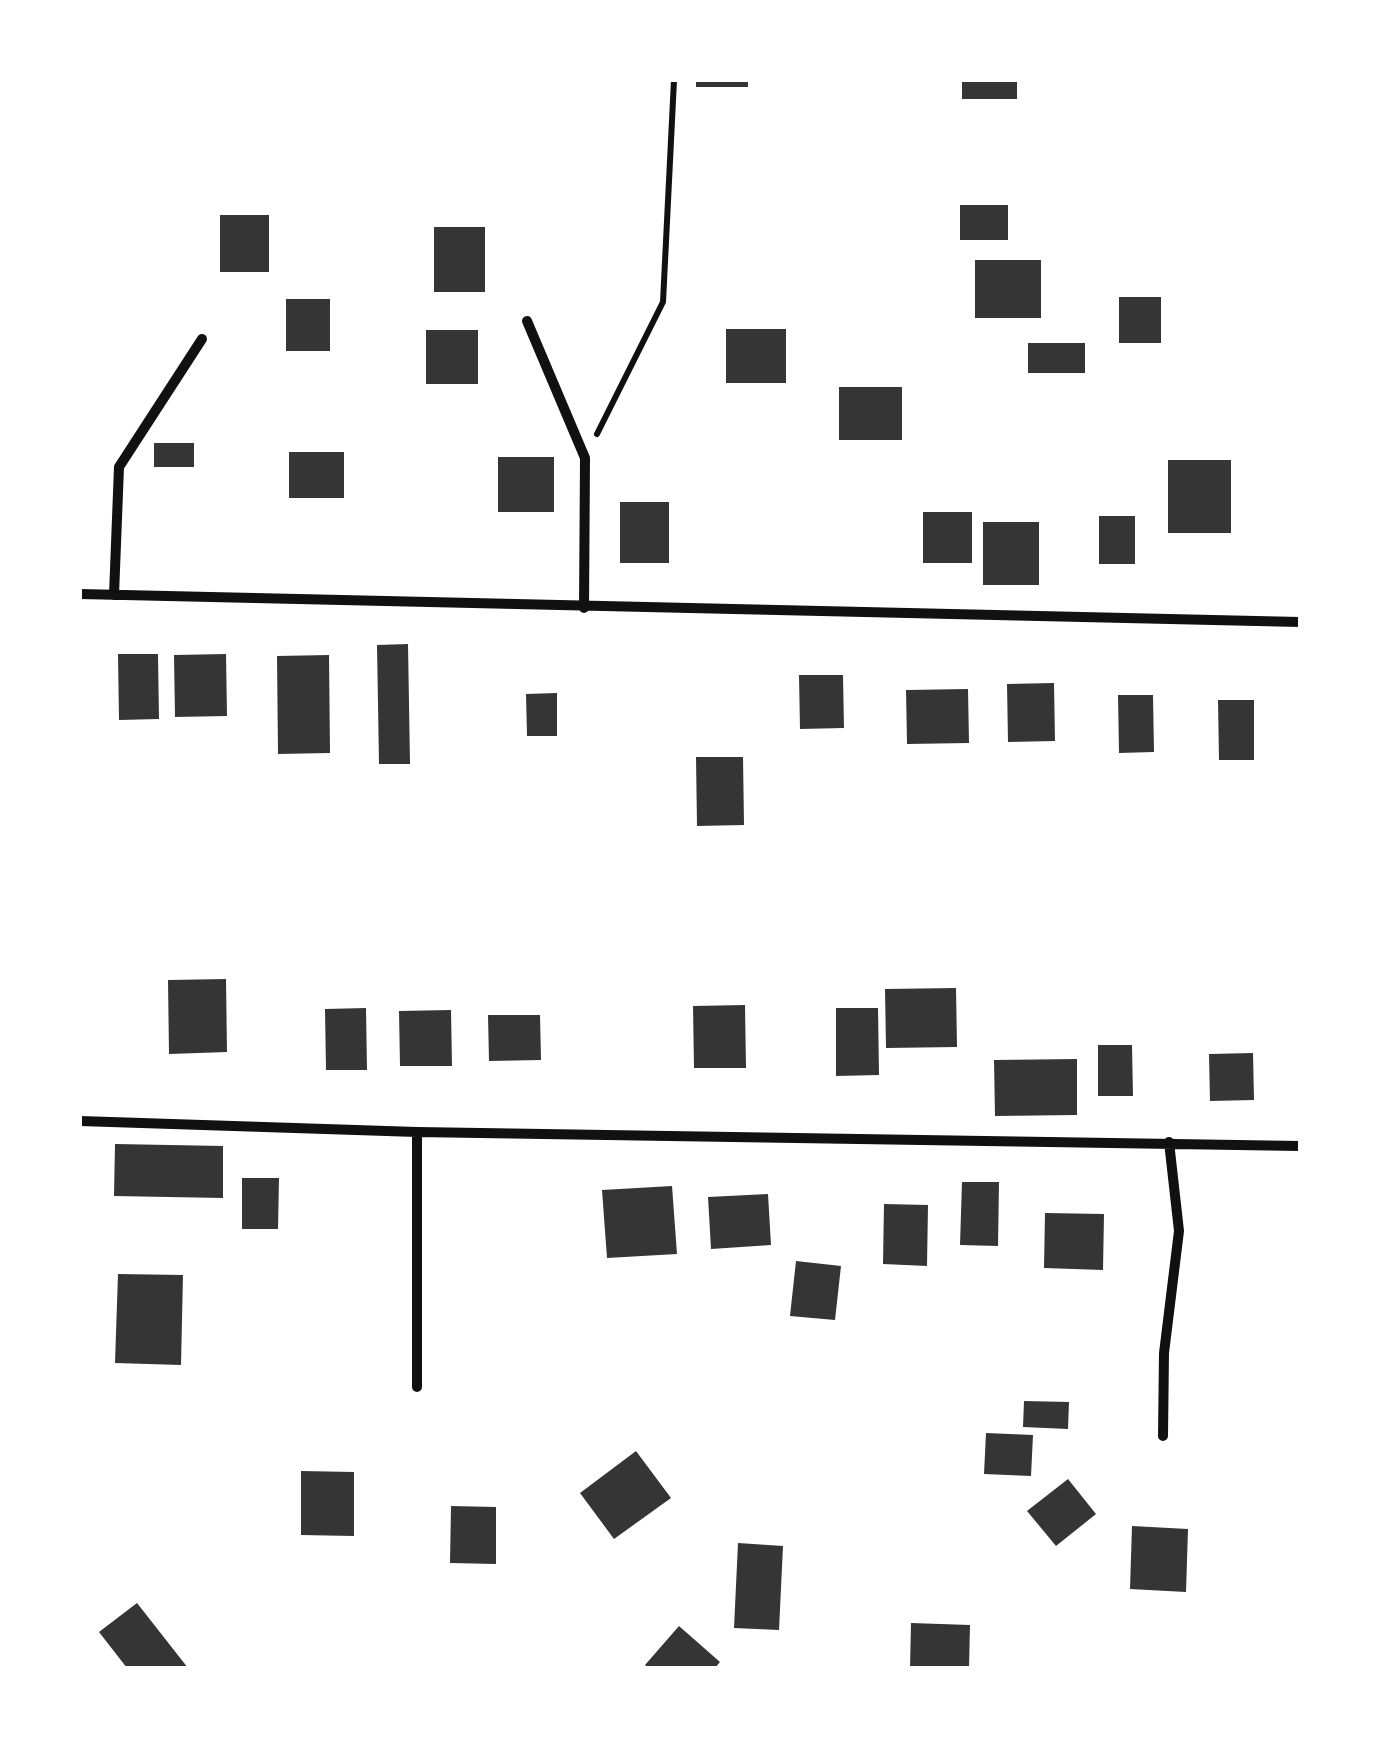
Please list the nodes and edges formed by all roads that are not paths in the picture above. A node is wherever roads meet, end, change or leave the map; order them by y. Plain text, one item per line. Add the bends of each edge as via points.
1 (528, 321) dead end
2 (202, 339) dead end
3 (80, 594) edge
4 (114, 595) junction
5 (584, 608) junction
6 (1300, 622) edge
7 (80, 1121) edge
8 (417, 1132) junction
9 (1169, 1142) junction
10 (1300, 1146) edge
11 (417, 1387) dead end
12 (1163, 1436) dead end

1 - 5 street via 585,458
2 - 4 street via 119,466
3 - 4 street
4 - 5 street
5 - 6 street
7 - 8 street
8 - 9 street
8 - 11 street
9 - 10 street
9 - 12 street via 1179,1231 1164,1353

